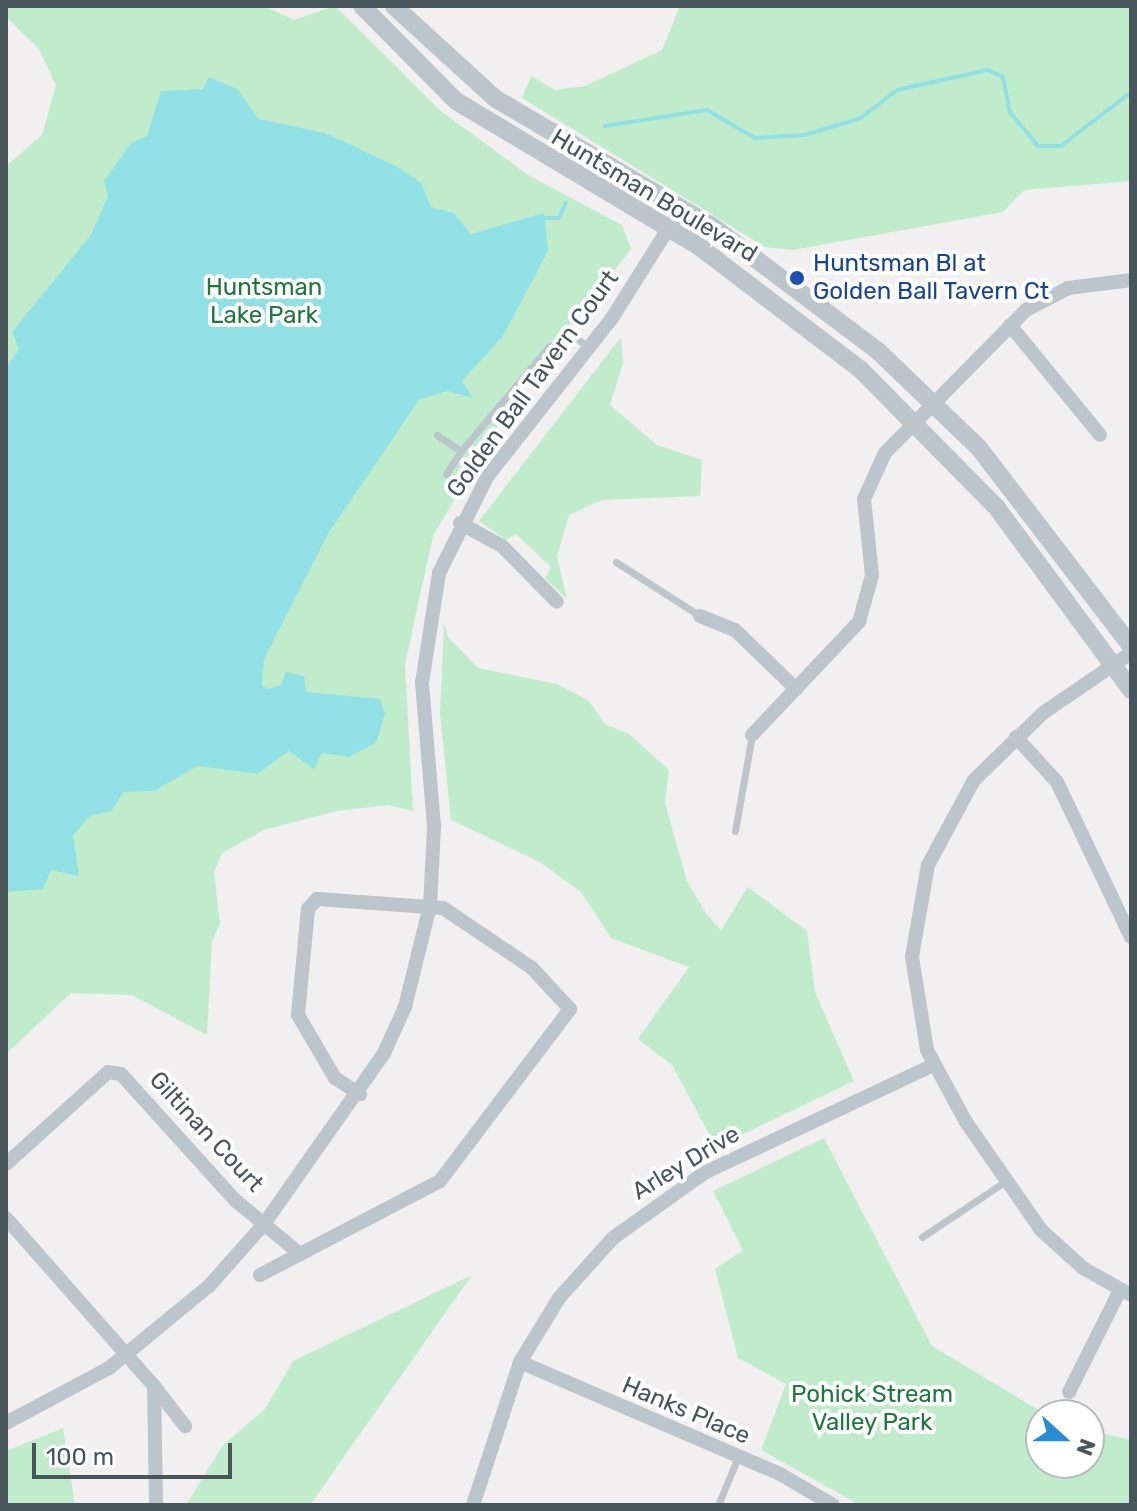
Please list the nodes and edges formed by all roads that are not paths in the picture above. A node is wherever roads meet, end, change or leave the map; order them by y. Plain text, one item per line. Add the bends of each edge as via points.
1 (362, 6) edge
2 (394, 6) edge
3 (682, 207) junction
4 (668, 227) junction
5 (1131, 280) edge
6 (1010, 325) junction
7 (589, 348) junction
8 (933, 402) junction
9 (916, 420) junction
10 (437, 435) dead end
11 (1100, 435) dead end
12 (461, 451) junction
13 (446, 474) dead end
14 (460, 523) junction
15 (616, 562) dead end
16 (557, 602) dead end
17 (700, 616) joint
18 (1131, 646) edge
19 (1131, 653) edge
20 (1114, 664) junction
21 (796, 689) junction
22 (1131, 690) edge
23 (752, 735) joint
24 (1016, 737) junction
25 (735, 831) dead end
26 (430, 906) junction
27 (1131, 937) edge
28 (933, 1065) junction
29 (360, 1094) junction
30 (6, 1164) edge
31 (1006, 1181) junction
32 (6, 1218) edge
33 (264, 1224) junction
34 (922, 1237) dead end
35 (300, 1254) junction
36 (260, 1275) dead end
37 (1125, 1293) edge
38 (130, 1354) junction
39 (520, 1362) junction
40 (154, 1386) junction
41 (1069, 1392) dead end
42 (6, 1423) edge
43 (185, 1426) dead end
44 (738, 1457) junction
45 (156, 1505) edge
46 (473, 1505) edge
47 (718, 1505) edge
48 (833, 1505) edge

1 - 4 street, Huntsman Boulevard via 456,101
2 - 3 street, Huntsman Boulevard via 496,99
3 - 4 street, Golden Ball Tavern Court
3 - 8 street, Huntsman Boulevard via 812,297
4 - 7 street, Golden Ball Tavern Court
4 - 9 street, Huntsman Boulevard via 797,317
5 - 6 street via 1068,288
6 - 8 street
6 - 11 street
7 - 12 lane via 575,337 549,346
7 - 14 street, Golden Ball Tavern Court via 487,477
8 - 9 street
8 - 18 street, Huntsman Boulevard via 1016,492
9 - 20 street, Huntsman Boulevard via 997,508
9 - 21 street via 868,481 867,605 847,638
10 - 12 lane
12 - 13 lane
14 - 16 street via 502,546
14 - 26 street, Golden Ball Tavern Court via 439,573 423,657 434,826
15 - 17 lane
17 - 21 street via 735,630
19 - 20 street
20 - 22 street, Huntsman Boulevard
20 - 24 street
21 - 23 street
23 - 25 lane
24 - 27 street via 1057,782
24 - 28 street via 958,803 921,888 913,978
26 - 29 street, Golden Ball Tavern Court via 405,1007
26 - 29 street via 346,896 317,899 308,909 298,1015 335,1078
26 - 35 street via 520,959 570,1009 440,1181
28 - 31 street
28 - 39 street, Arley Drive via 816,1115 655,1203 575,1278
29 - 33 street, Golden Ball Tavern Court
30 - 33 street, Giltinan Court via 108,1072 121,1074
31 - 34 lane
31 - 37 street via 1061,1250
32 - 38 street
33 - 35 street
33 - 38 street, Golden Ball Tavern Court via 209,1286
35 - 36 street
37 - 41 street
38 - 40 street
38 - 42 street, Golden Ball Tavern Court
39 - 44 street, Hanks Place
39 - 46 street, Arley Drive
40 - 43 street
40 - 45 street
44 - 47 lane
44 - 48 street, Hanks Place

